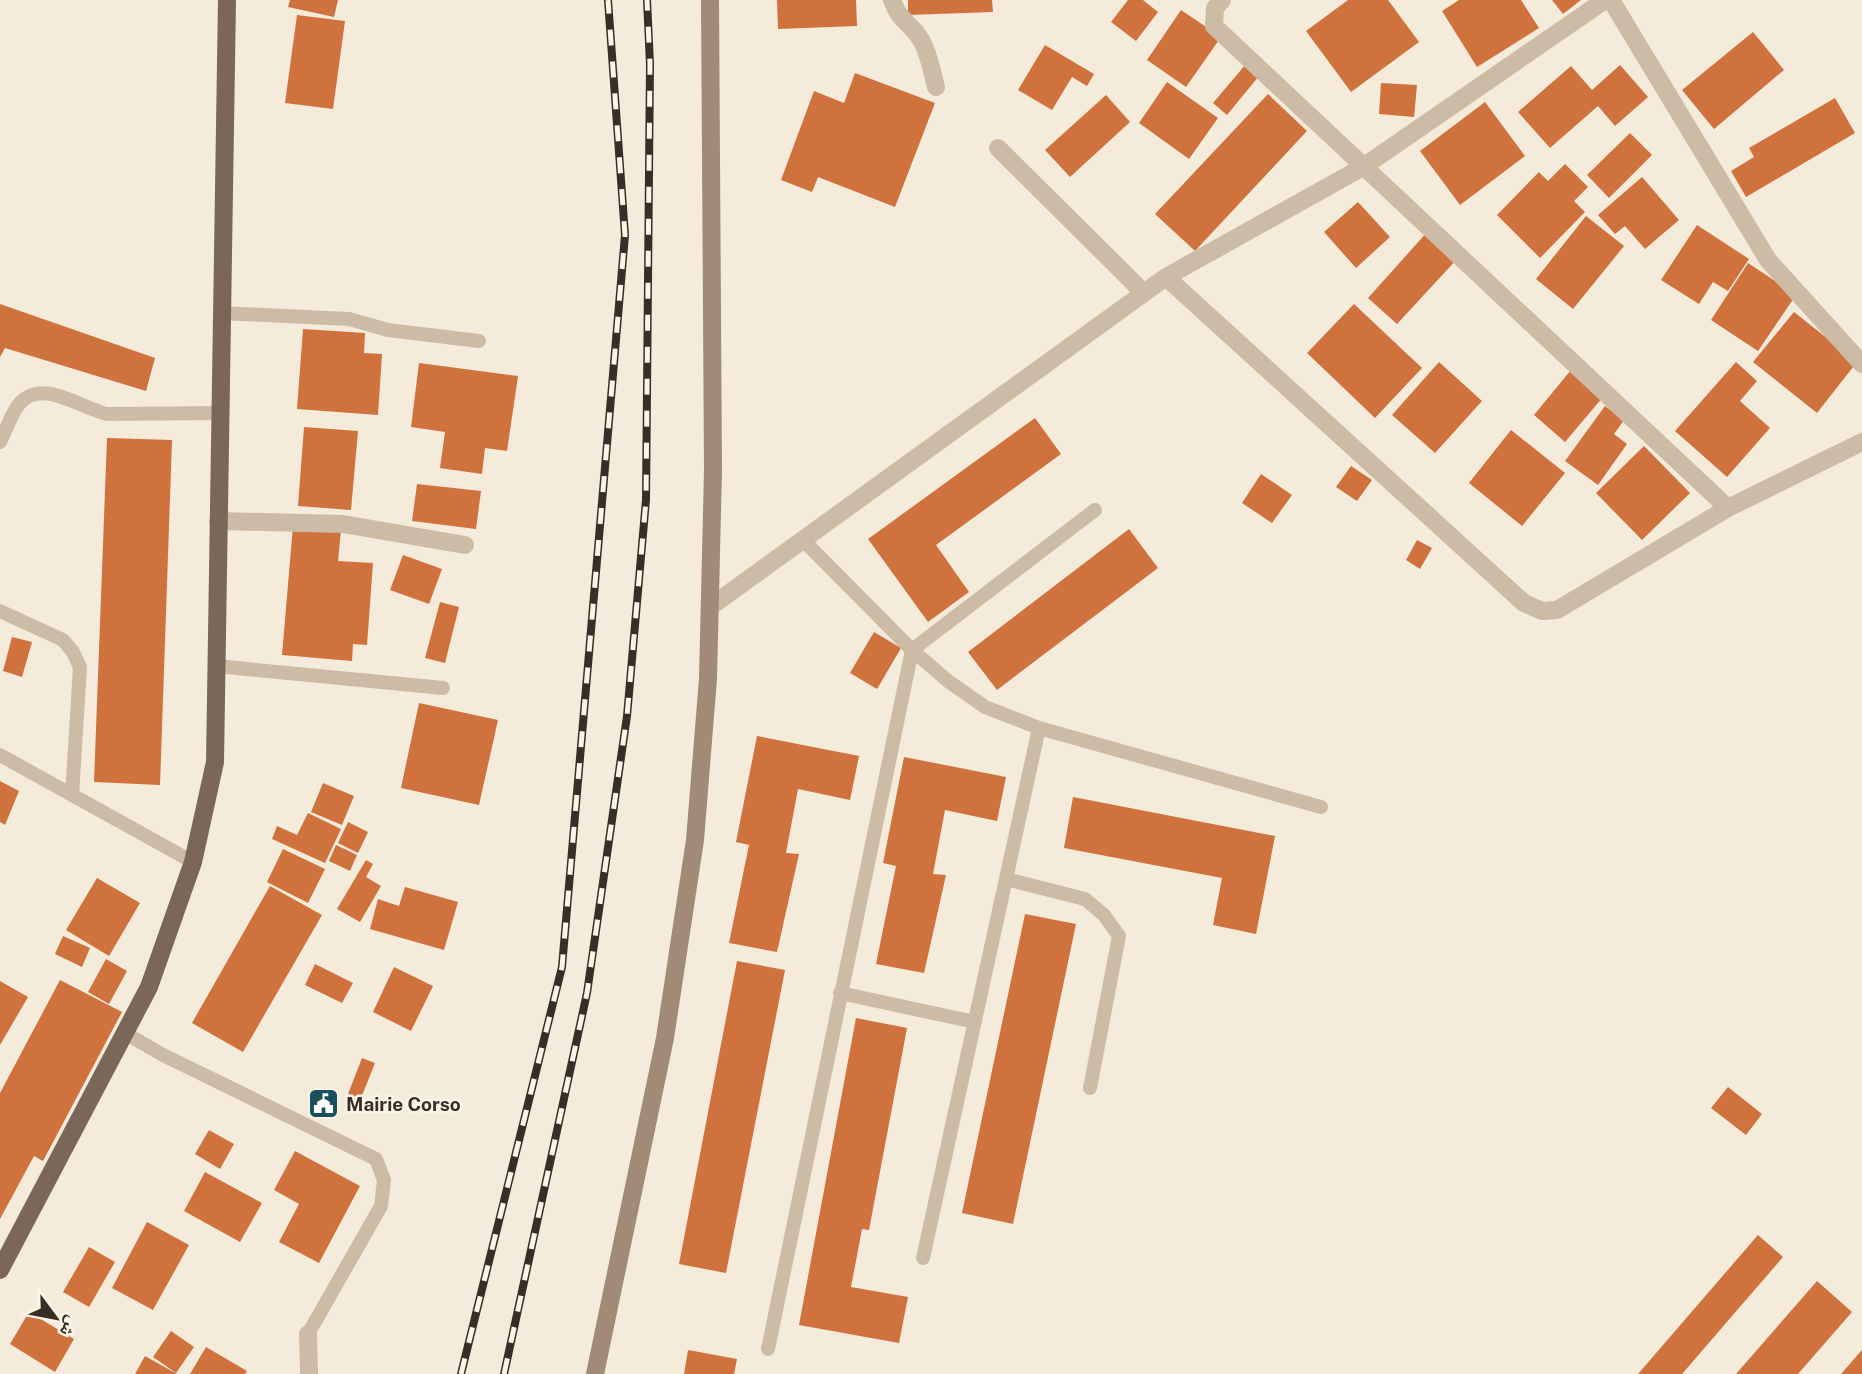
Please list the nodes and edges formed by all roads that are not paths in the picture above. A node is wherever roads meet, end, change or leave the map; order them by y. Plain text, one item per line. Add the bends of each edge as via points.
1 (227, 0) edge
2 (710, 0) edge
3 (892, 0) edge
4 (1222, 0) edge
5 (1605, 0) edge
6 (1611, 0) edge
7 (936, 88) dead end
8 (998, 148) dead end
9 (1363, 167) junction
10 (1166, 277) junction
11 (1144, 293) junction
12 (222, 313) junction
13 (479, 341) dead end
14 (1862, 364) edge
15 (220, 413) junction
16 (0, 442) edge
17 (1862, 442) edge
18 (1728, 508) junction
19 (1095, 510) dead end
20 (218, 521) junction
21 (803, 540) junction
22 (465, 545) dead end
23 (710, 607) junction
24 (0, 611) edge
25 (912, 650) junction
26 (216, 666) junction
27 (443, 688) dead end
28 (1039, 728) junction
29 (0, 755) edge
30 (72, 795) junction
31 (1321, 807) dead end
32 (193, 862) junction
33 (1006, 879) junction
34 (840, 993) junction
35 (975, 1022) junction
36 (125, 1034) junction
37 (1090, 1088) dead end
38 (923, 1258) dead end
39 (0, 1270) edge
40 (308, 1334) joint
41 (768, 1349) dead end
42 (309, 1374) edge
43 (595, 1374) edge

1 - 12 main road
2 - 23 street
3 - 7 street via 901,19 922,42
4 - 9 street via 1215,8 1213,26
5 - 9 street
6 - 14 street via 1768,260
8 - 11 street
9 - 10 street
9 - 18 street
10 - 11 street
10 - 18 street via 1524,603 1542,611 1557,610
11 - 21 street
12 - 13 lane via 349,319 388,330
12 - 15 main road
15 - 16 lane via 107,414 50,392 35,393 20,403
15 - 20 main road
17 - 18 street
19 - 25 lane
20 - 22 street via 343,524
20 - 26 main road
21 - 23 street
21 - 25 lane
23 - 43 street via 695,839 665,1038
24 - 30 lane via 63,640 80,667
25 - 28 lane via 985,707
25 - 34 lane
26 - 27 lane
26 - 32 main road via 215,762
28 - 31 lane
28 - 33 lane
29 - 30 lane
30 - 32 lane
32 - 36 main road via 149,987
33 - 35 lane
33 - 37 lane via 1085,899 1119,936
34 - 35 lane
34 - 41 lane
35 - 38 lane
36 - 39 main road
36 - 40 lane via 376,1159 384,1180 382,1206
40 - 42 street

